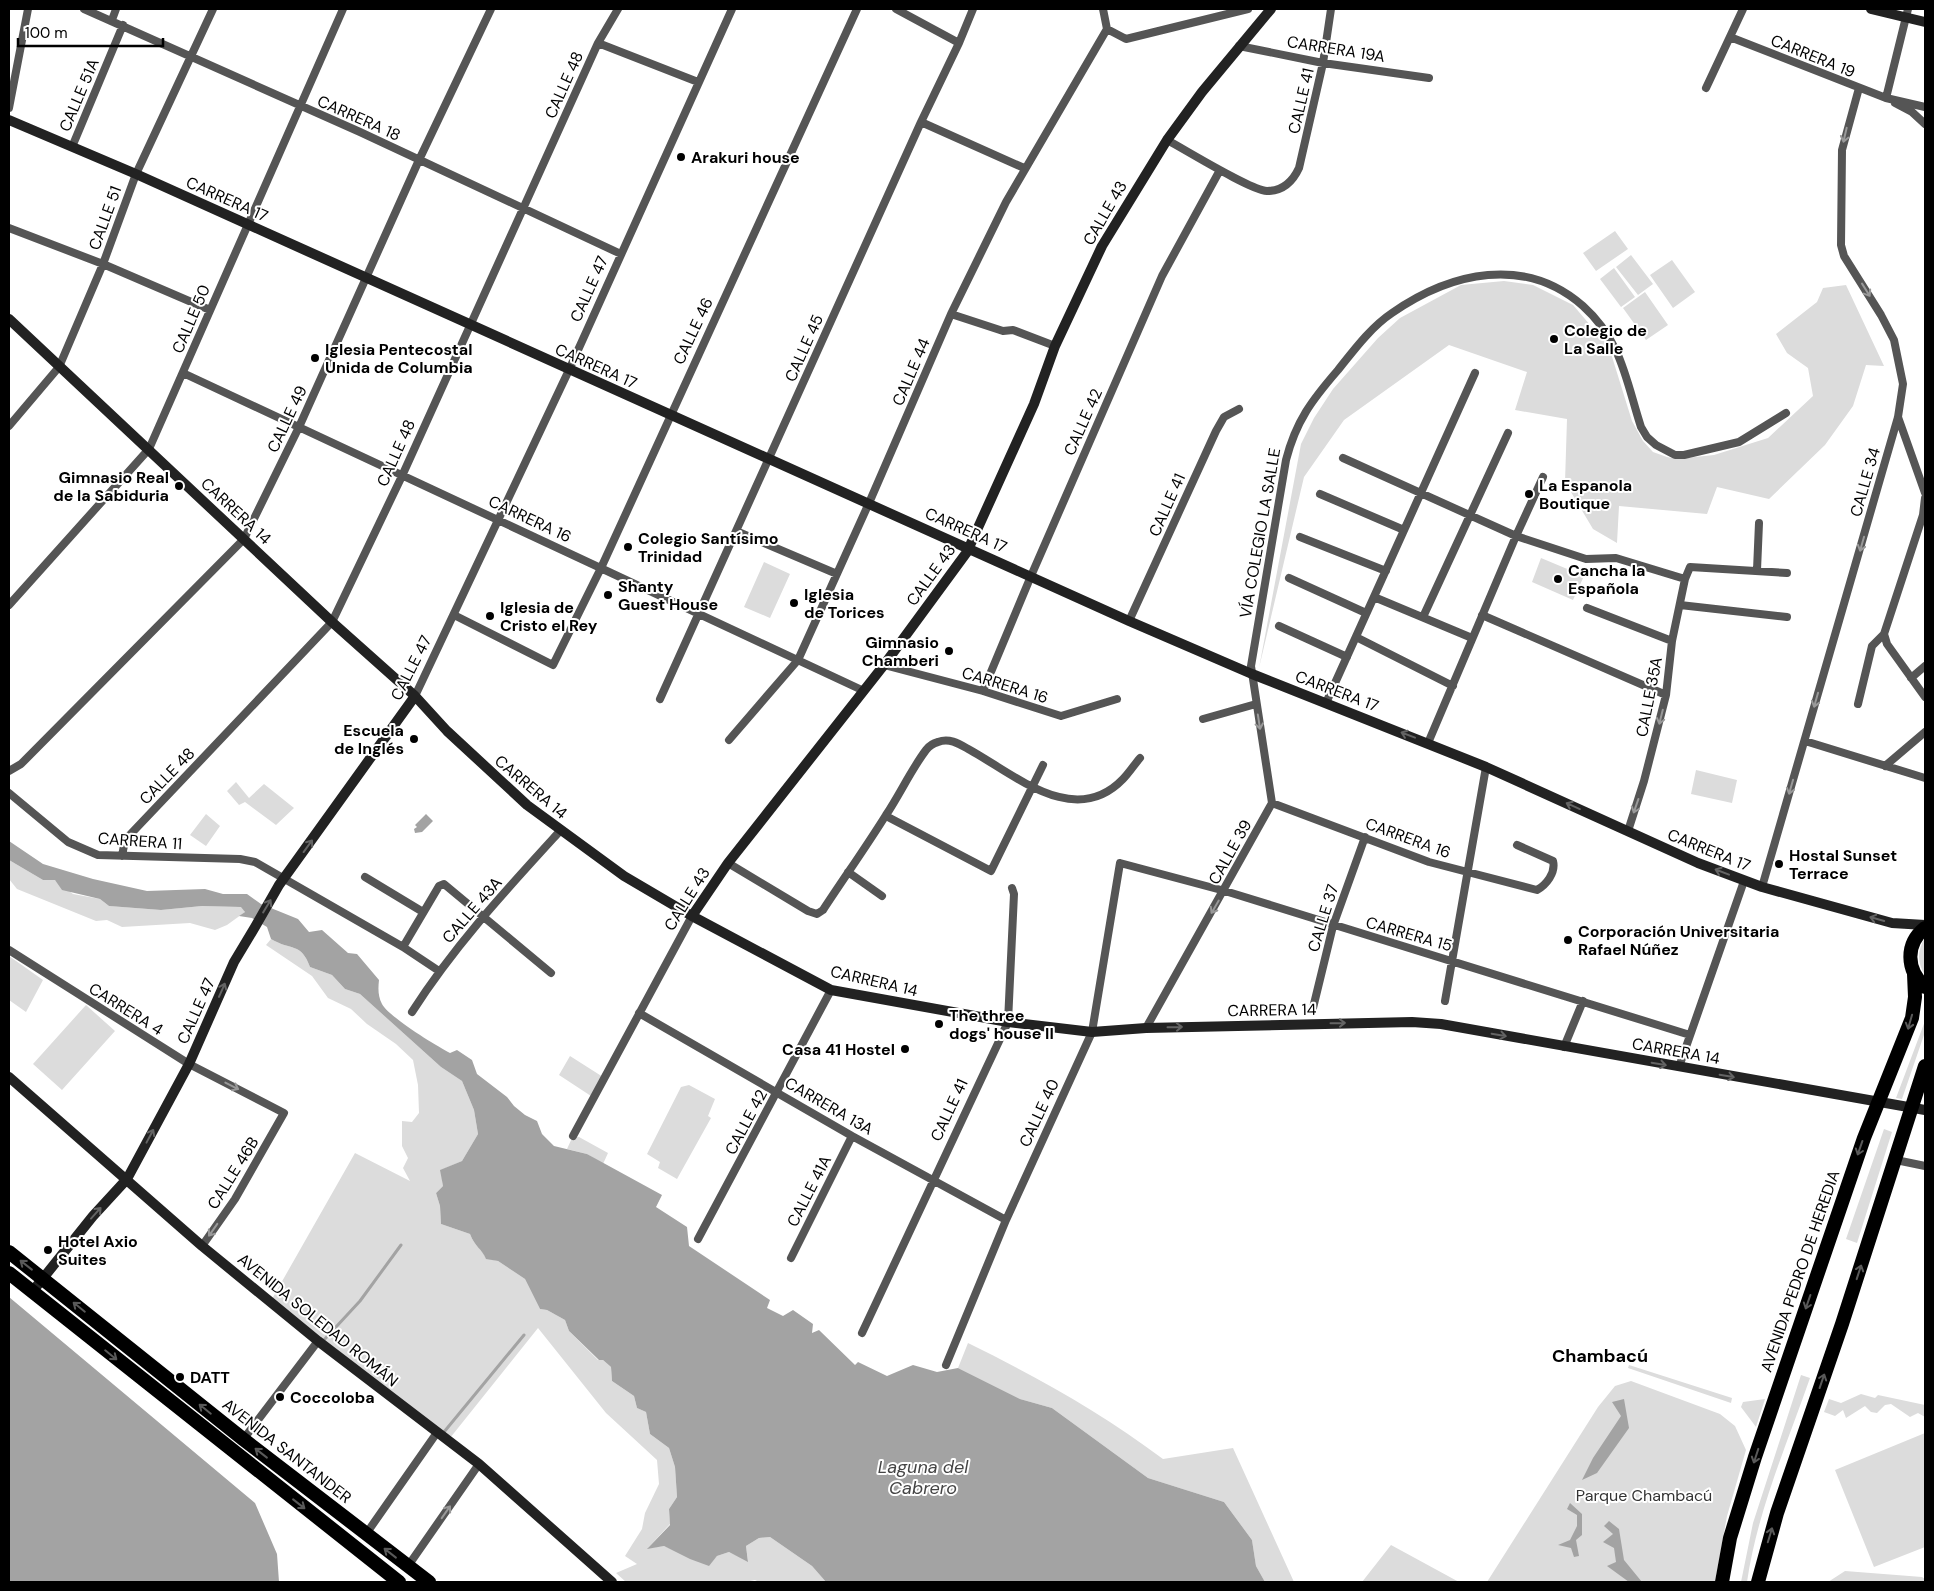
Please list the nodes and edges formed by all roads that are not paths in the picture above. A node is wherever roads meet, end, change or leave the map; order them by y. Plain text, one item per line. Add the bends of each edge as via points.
1 (28, 9) edge
2 (84, 9) edge
3 (116, 9) edge
4 (213, 9) edge
5 (343, 9) edge
6 (491, 9) edge
7 (618, 9) edge
8 (732, 9) edge
9 (857, 9) edge
10 (896, 9) edge
11 (973, 9) edge
12 (1103, 9) edge
13 (1248, 9) edge
14 (1271, 9) edge
15 (1331, 9) edge
16 (1743, 9) edge
17 (1871, 9) edge
18 (1907, 13) edge
19 (112, 20) junction
20 (1925, 22) edge
21 (123, 25) junction
22 (1108, 28) junction
23 (1730, 38) junction
24 (598, 43) junction
25 (959, 43) junction
26 (1238, 46) junction
27 (190, 58) junction
28 (1324, 63) junction
29 (1429, 78) dead end
30 (698, 82) junction
31 (1706, 88) dead end
32 (1859, 88) junction
33 (1886, 98) junction
34 (301, 107) junction
35 (1925, 107) edge
36 (9, 108) edge
37 (9, 120) edge
38 (921, 122) junction
39 (1925, 124) edge
40 (1167, 140) junction
41 (72, 147) junction
42 (419, 160) junction
43 (1024, 168) junction
44 (1220, 170) junction
45 (136, 174) junction
46 (523, 208) junction
47 (248, 225) junction
48 (9, 228) edge
49 (622, 254) junction
50 (103, 264) junction
51 (366, 279) junction
52 (210, 310) junction
53 (951, 314) junction
54 (9, 319) edge
55 (468, 325) junction
56 (1055, 346) junction
57 (59, 367) junction
58 (569, 370) junction
59 (184, 373) junction
60 (1475, 373) dead end
61 (1239, 409) dead end
62 (1786, 413) dead end
63 (670, 415) junction
64 (1898, 417) junction
65 (9, 426) edge
66 (299, 427) junction
67 (1508, 433) dead end
68 (149, 449) junction
69 (1343, 458) dead end
70 (770, 459) junction
71 (402, 476) junction
72 (1543, 477) dead end
73 (1421, 493) junction
74 (1925, 493) edge
75 (1320, 494) dead end
76 (1925, 498) edge
77 (869, 503) junction
78 (1472, 514) junction
79 (498, 520) junction
80 (1759, 523) dead end
81 (1404, 530) junction
82 (736, 531) junction
83 (1516, 536) junction
84 (1300, 537) dead end
85 (244, 539) junction
86 (969, 548) junction
87 (602, 568) junction
88 (1756, 570) junction
89 (1386, 571) junction
90 (1787, 573) dead end
91 (837, 574) junction
92 (1031, 576) junction
93 (1289, 578) dead end
94 (1685, 579) junction
95 (1374, 597) junction
96 (9, 605) edge
97 (1680, 605) junction
98 (1587, 608) dead end
99 (698, 613) junction
100 (1366, 613) junction
101 (454, 615) junction
102 (1482, 615) junction
103 (1423, 617) junction
104 (1787, 618) dead end
105 (1129, 621) junction
106 (332, 622) junction
107 (1279, 626) dead end
108 (1884, 634) junction
109 (1356, 637) junction
110 (1472, 638) junction
111 (1672, 641) junction
112 (1347, 657) junction
113 (798, 660) junction
114 (884, 665) junction
115 (1925, 666) edge
116 (1252, 674) junction
117 (1911, 678) junction
118 (1453, 686) junction
119 (864, 691) junction
120 (983, 691) junction
121 (1666, 695) junction
122 (415, 696) junction
123 (1925, 697) edge
124 (660, 699) dead end
125 (1117, 699) dead end
126 (1326, 703) junction
127 (1256, 704) junction
128 (1858, 704) dead end
129 (1204, 719) dead end
130 (1925, 732) edge
131 (728, 740) dead end
132 (1805, 740) junction
133 (1428, 743) junction
134 (1140, 758) dead end
135 (1043, 765) dead end
136 (1885, 766) junction
137 (1486, 767) junction
138 (9, 771) edge
139 (1925, 778) edge
140 (1032, 788) junction
141 (9, 793) edge
142 (1272, 803) junction
143 (886, 816) junction
144 (560, 831) junction
145 (1628, 831) junction
146 (1365, 838) junction
147 (1517, 845) dead end
148 (122, 856) junction
149 (728, 863) junction
150 (1120, 863) joint
151 (848, 872) junction
152 (1468, 874) junction
153 (365, 877) dead end
154 (1744, 881) junction
155 (282, 882) junction
156 (1762, 887) junction
157 (1012, 888) dead end
158 (1225, 891) junction
159 (882, 896) dead end
160 (423, 912) junction
161 (692, 916) junction
162 (482, 917) junction
163 (1333, 926) junction
164 (1925, 927) edge
165 (403, 947) junction
166 (9, 950) edge
167 (1452, 960) junction
168 (439, 971) junction
169 (551, 973) dead end
170 (1914, 974) junction
171 (1925, 987) edge
172 (830, 990) junction
173 (1445, 1001) dead end
174 (1582, 1001) junction
175 (1313, 1008) dead end
176 (412, 1012) dead end
177 (639, 1013) junction
178 (1008, 1022) junction
179 (1146, 1028) junction
180 (1092, 1032) junction
181 (1690, 1035) junction
182 (1564, 1046) junction
183 (189, 1064) junction
184 (1925, 1066) edge
185 (1679, 1067) junction
186 (9, 1077) edge
187 (777, 1092) junction
188 (1877, 1102) junction
189 (1919, 1109) edge
190 (284, 1113) joint
191 (573, 1136) dead end
192 (852, 1136) junction
193 (1896, 1160) junction
194 (1925, 1166) edge
195 (127, 1179) junction
196 (932, 1179) junction
197 (1006, 1220) junction
198 (698, 1239) dead end
199 (202, 1246) junction
200 (9, 1252) edge
201 (791, 1258) dead end
202 (9, 1273) edge
203 (43, 1278) junction
204 (32, 1292) junction
205 (862, 1333) dead end
206 (318, 1341) junction
207 (946, 1365) dead end
208 (436, 1434) junction
209 (243, 1439) junction
210 (233, 1453) junction
211 (479, 1464) junction
212 (366, 1534) junction
213 (408, 1566) junction
214 (398, 1582) edge
215 (429, 1582) edge
216 (612, 1582) edge
217 (1722, 1582) edge
218 (1758, 1582) edge

1 - 36 street
2 - 19 street, CARRERA 18
3 - 19 street
4 - 27 street, CALLE 51
5 - 34 street, CALLE 50
6 - 42 street, CALLE 49
7 - 24 street, CALLE 48
8 - 30 street, CALLE 47
9 - 63 street, CALLE 46
10 - 25 street
11 - 25 street, CALLE 45
12 - 22 street
13 - 22 street via 1126,39
14 - 26 main road, CALLE 43
15 - 28 street, CALLE 41
16 - 23 street
17 - 18 main road
18 - 20 main road
18 - 33 street
19 - 21 street, CARRERA 18
21 - 27 street, CARRERA 18
21 - 41 street, CALLE 51A
22 - 43 street, CALLE 44
23 - 31 street
23 - 32 street, CARRERA 19
24 - 30 street
24 - 46 street, CALLE 48
25 - 38 street, CALLE 45
26 - 28 street, CARRERA 19A
26 - 40 main road, CALLE 43
27 - 34 street, CARRERA 18
27 - 45 street, CALLE 51
28 - 29 street, CARRERA 19A
28 - 44 street, CALLE 41 via 1294,179 1279,189 1265,191
30 - 49 street, CALLE 47
32 - 33 street, CARRERA 19
32 -> 64 street, CALLE 34 via 1842,150 1841,245 1844,256 1894,340 1903,384
33 - 35 street, CARRERA 19
33 - 39 street, CARRERA 19 via 1912,112
34 - 42 street, CARRERA 18
34 - 47 street, CALLE 50
37 - 41 main road, CARRERA 17
38 - 43 street
38 - 70 street, CALLE 45
40 - 44 street
40 - 56 main road, CALLE 43 via 1102,246
41 - 45 main road, CARRERA 17
42 - 46 street, CARRERA 18
42 - 51 street, CALLE 49
43 - 53 street, CALLE 44
44 - 92 street, CALLE 42 via 1162,276
45 - 47 main road, CARRERA 17
45 - 50 street, CALLE 51
46 - 49 street, CARRERA 18
46 - 55 street, CALLE 48
47 - 51 main road, CARRERA 17
47 - 52 street, CALLE 50
48 - 50 street
49 - 58 street, CALLE 47
50 - 52 street
50 - 57 street, CALLE 51
51 - 55 main road, CARRERA 17
51 - 66 street, CALLE 49
52 - 59 street, CALLE 50
53 - 56 street via 1013,330
53 - 77 street, CALLE 44
54 - 57 main road, CARRERA 14
55 - 58 main road, CARRERA 17
55 - 71 street, CALLE 48
56 - 86 main road, CALLE 43 via 1034,404
57 - 65 street, CALLE 51
57 - 68 main road, CARRERA 14
58 - 63 main road, CARRERA 17
58 - 79 street, CALLE 47
59 - 66 street, CARRERA 16
59 - 68 street, CALLE 50
60 - 73 street
61 - 105 street, CALLE 41 via 1224,416 1216,430
62 - 116 street, VÍA COLEGIO LA SALLE via 1739,442 1675,455 1660,449 1647,437 1620,356 1602,327 1557,287 1514,273 1489,274 1430,291 1392,313 1370,332 1297,425 1286,460
63 - 70 main road, CARRERA 17
63 - 87 street, CALLE 46
64 - 74 street
64 -> 132 street, CALLE 34
66 - 71 street, CARRERA 16
66 - 85 street, CALLE 49
67 - 78 street
68 - 85 main road, CARRERA 14
68 - 96 street, CALLE 50
69 - 73 street
70 - 77 main road, CARRERA 17
70 - 82 street, CALLE 45
71 - 79 street, CARRERA 16
71 - 106 street, CALLE 48
72 - 83 street
73 - 78 street
73 - 81 street
75 - 81 street
76 - 108 street
77 - 86 main road, CARRERA 17
77 - 91 street, CALLE 44
78 - 83 street
78 - 103 street
79 - 87 street, CARRERA 16
79 - 101 street, CALLE 47
80 - 88 street
81 - 89 street
82 - 91 street
82 - 99 street, CALLE 45
83 - 94 street via 1586,560 1616,558
83 - 102 street
84 - 89 street
85 - 106 main road, CARRERA 14
85 - 138 street, CALLE 49 via 21,764
86 - 92 main road, CARRERA 17
86 - 114 main road, CALLE 43
87 - 99 street, CARRERA 16
87 - 101 street, CALLE 46 via 553,665
88 - 90 street
88 - 94 street, CALLE 35A via 1690,567
89 - 95 street
91 - 113 street, CALLE 44
92 - 105 main road, CARRERA 17
92 - 120 street, CALLE 42
93 - 100 street
94 - 97 street, CALLE 35A
95 - 100 street
95 - 103 street
97 - 104 street
97 - 111 street, CALLE 35A
98 - 111 street
99 - 113 street, CARRERA 16
99 - 124 street, CALLE 45
100 - 109 street
101 - 122 street, CALLE 47
102 - 110 street
102 - 121 street
103 - 110 street
105 - 116 main road, CARRERA 17
106 - 122 main road, CARRERA 14
106 - 148 street, CALLE 48 via 125,840
107 - 112 street
108 - 117 street via 1887,644
108 - 128 street via 1872,646
109 - 112 street
109 - 118 street
110 - 118 street
111 - 121 street, CALLE 35A
112 - 126 street
113 - 119 street, CARRERA 16
113 - 131 street, CALLE 44
114 - 119 main road, CALLE 43
114 - 120 street, CARRERA 16
115 - 117 street
116 - 126 main road, CARRERA 17
116 - 127 street
117 - 123 street
118 - 133 street
119 - 149 main road, CALLE 43
120 - 125 street, CARRERA 16 via 1061,716
121 -> 145 street, CALLE 35A
122 - 144 main road, CARRERA 14 via 495,777
155 -> 122 main road, CALLE 47
133 -> 126 main road, CARRERA 17
127 - 129 street
127 -> 142 street
130 - 136 street
132 - 136 street
132 -> 156 street, CALLE 34
133 - 137 main road, CARRERA 17
134 - 140 street via 1123,780 1089,798 1053,797
135 - 140 street
136 - 139 street
145 -> 137 main road, CARRERA 17
137 - 152 street
140 - 143 street via 964,746 950,740 940,741 928,748
140 - 143 street via 991,871
141 - 148 street, CARRERA 11 via 68,842 98,855
142 - 146 street, CARRERA 16
142 - 158 street, CALLE 39
143 - 151 street
144 - 161 main road, CARRERA 14 via 624,876
144 - 162 street, CALLE 43A
154 -> 145 main road, CARRERA 17
146 - 152 street, CARRERA 16
146 - 163 street, CALLE 37
147 - 152 street, CARRERA 16 via 1554,861 1548,880 1536,890
148 - 155 street, CARRERA 11 via 254,862
149 - 151 street via 817,914
149 - 161 main road, CALLE 43
150 - 158 street, CARRERA 15
150 - 180 street, CALLE 40
151 - 159 street
152 - 167 street
153 - 160 street
154 - 156 main road, CARRERA 17
154 - 181 street
155 - 165 street, CARRERA 11
183 -> 155 main road, CALLE 47 via 234,962
164 -> 156 main road, CARRERA 17 via 1892,923
157 - 178 street, CALLE 41
158 - 163 street, CARRERA 15
158 -> 179 street, CALLE 39
160 - 162 street via 444,884
160 - 165 street
161 - 172 main road, CARRERA 14
161 - 177 street, CALLE 43
162 - 168 street, CALLE 43A
162 - 169 street
163 - 167 street, CARRERA 15
163 - 175 street, CALLE 37
164 - 170 highway, AVENIDA PEDRO DE HEREDIA via 1913,942 1910,952
165 - 168 street, CARRERA 11
166 - 183 street, CARRERA 4
167 - 173 street
167 - 174 street, CARRERA 15
168 - 176 street, CALLE 43A
170 - 171 highway
170 -> 188 highway, AVENIDA PEDRO DE HEREDIA via 1912,1018
172 - 178 main road, CARRERA 14
172 - 187 street, CALLE 42
174 - 181 street, CARRERA 15
174 - 182 street
177 - 187 street, CARRERA 13A
177 - 191 street, CALLE 43
178 - 180 main road, CARRERA 14
178 - 196 street, CALLE 41
179 - 180 main road, CARRERA 14
179 -> 182 main road, CARRERA 14 via 1412,1022 1441,1024
180 - 197 street, CALLE 40
181 - 185 street
182 -> 185 main road, CARRERA 14
183 -> 190 street, CARRERA 4
195 -> 183 main road, CALLE 47
184 - 189 highway
185 -> 188 main road, CARRERA 14
186 - 195 main road, AVENIDA SOLEDAD ROMÁN
187 - 192 street, CARRERA 13A
187 - 198 street, CALLE 42
188 - 189 main road, CARRERA 14
188 -> 217 highway, AVENIDA PEDRO DE HEREDIA via 1738,1510
189 - 193 highway
190 -> 199 street, CALLE 46B via 235,1199
192 - 196 street, CARRERA 13A
192 - 201 street, CALLE 41A
193 - 194 street
218 -> 193 highway via 1777,1513
195 - 199 main road, AVENIDA SOLEDAD ROMÁN
203 -> 195 main road, CALLE 47
196 - 197 street, CARRERA 13A
196 - 205 street, CALLE 41
197 - 207 street, CALLE 40
199 - 206 main road, AVENIDA SOLEDAD ROMÁN
203 -> 200 highway, AVENIDA SANTANDER
202 - 204 highway
203 - 204 main road, CALLE 47
209 -> 203 highway, AVENIDA SANTANDER
204 -> 210 highway
206 - 208 main road, AVENIDA SOLEDAD ROMÁN
206 - 209 street
208 - 211 main road, AVENIDA SOLEDAD ROMÁN
208 - 212 street
209 - 210 street
212 -> 209 highway, AVENIDA SANTANDER
210 -> 214 highway
213 -> 211 street
211 - 216 main road, AVENIDA SOLEDAD ROMÁN
213 -> 212 highway, AVENIDA SANTANDER
213 - 215 highway, AVENIDA SANTANDER

